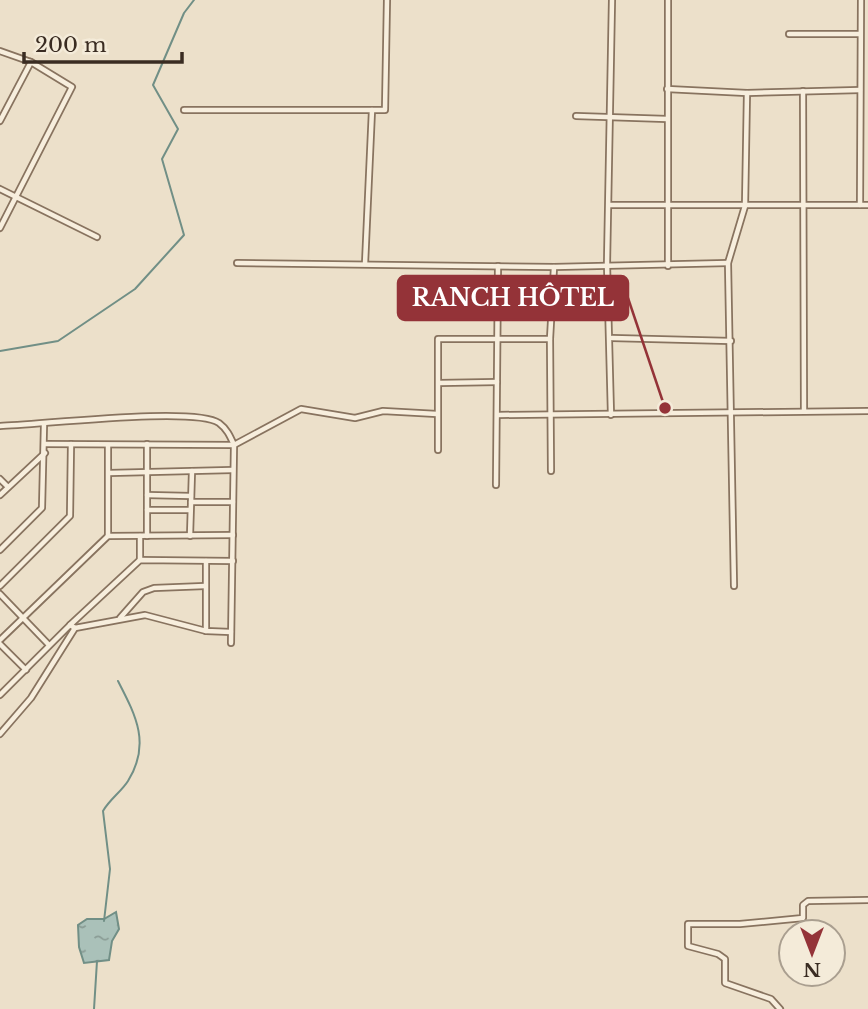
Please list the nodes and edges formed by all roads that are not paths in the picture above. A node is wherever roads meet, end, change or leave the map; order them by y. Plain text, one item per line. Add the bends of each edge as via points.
1 (387, 0) edge
2 (612, 0) edge
3 (668, 0) edge
4 (860, 0) edge
5 (789, 34) dead end
6 (860, 34) junction
7 (0, 51) edge
8 (860, 60) junction
9 (868, 61) edge
10 (31, 62) junction
11 (667, 89) junction
12 (860, 90) junction
13 (803, 91) junction
14 (747, 93) junction
15 (184, 110) dead end
16 (373, 110) junction
17 (2, 113) edge
18 (576, 117) dead end
19 (610, 117) junction
20 (667, 119) junction
21 (0, 121) edge
22 (0, 189) edge
23 (16, 197) junction
24 (610, 205) junction
25 (860, 205) junction
26 (868, 205) edge
27 (667, 206) junction
28 (745, 206) junction
29 (804, 207) junction
30 (0, 228) edge
31 (97, 237) dead end
32 (728, 262) junction
33 (237, 263) dead end
34 (365, 264) junction
35 (607, 264) junction
36 (668, 266) junction
37 (498, 267) junction
38 (554, 267) junction
39 (612, 338) junction
40 (498, 339) junction
41 (550, 339) junction
42 (731, 341) junction
43 (497, 382) junction
44 (439, 383) junction
45 (804, 411) junction
46 (868, 411) edge
47 (733, 413) junction
48 (437, 414) junction
49 (498, 415) junction
50 (551, 415) junction
51 (611, 415) junction
52 (44, 425) junction
53 (0, 426) edge
54 (45, 444) junction
55 (71, 444) junction
56 (108, 444) junction
57 (147, 444) junction
58 (234, 445) junction
59 (438, 450) dead end
60 (45, 453) junction
61 (232, 470) junction
62 (148, 471) junction
63 (192, 471) junction
64 (551, 471) dead end
65 (109, 472) junction
66 (0, 479) edge
67 (496, 485) dead end
68 (8, 487) junction
69 (0, 495) edge
70 (147, 495) junction
71 (191, 499) junction
72 (233, 502) junction
73 (147, 510) junction
74 (190, 510) junction
75 (233, 535) junction
76 (108, 536) junction
77 (140, 536) junction
78 (147, 536) junction
79 (190, 536) junction
80 (0, 550) edge
81 (140, 560) junction
82 (205, 561) junction
83 (233, 561) junction
84 (0, 586) edge
85 (205, 586) junction
86 (734, 586) dead end
87 (0, 594) edge
88 (23, 618) junction
89 (119, 619) junction
90 (73, 626) junction
91 (206, 631) junction
92 (231, 632) junction
93 (0, 642) edge
94 (231, 643) dead end
95 (49, 645) junction
96 (26, 670) junction
97 (1, 693) edge
98 (0, 734) edge
99 (868, 900) edge
100 (780, 1009) edge

1 - 16 street via 385,110
2 - 19 street
3 - 11 street
4 - 6 street
5 - 6 street
6 - 8 street
7 - 10 street
8 - 9 street
8 - 12 street
10 - 17 street
10 - 23 street via 72,87
11 - 14 street
11 - 20 street
12 - 13 street
12 - 25 street
13 - 14 street
13 - 29 street
14 - 28 street
15 - 16 street
16 - 34 street
17 - 21 street
18 - 19 street
19 - 20 street
19 - 24 street
20 - 27 street
22 - 23 street
23 - 30 street
23 - 31 street
24 - 27 street
24 - 35 street
25 - 26 street
25 - 29 street
27 - 28 street
27 - 36 street
28 - 29 street
28 - 32 street
29 - 45 street
32 - 36 street
32 - 42 street
33 - 34 street
34 - 37 street
35 - 36 street
35 - 38 street
35 - 39 street
37 - 38 street
37 - 40 street
38 - 41 street
39 - 42 street
39 - 51 street
40 - 41 street
40 - 43 street
40 - 44 street via 438,339
41 - 50 street
42 - 47 street
43 - 44 street
43 - 49 street
44 - 48 street
45 - 46 street
45 - 47 street
47 - 51 street
47 - 86 street
48 - 58 street via 383,411 355,418 301,409
48 - 59 street
49 - 50 street
49 - 67 street
50 - 51 street
50 - 64 street
52 - 53 street
52 - 54 street
52 - 58 street via 200,417 218,422
54 - 55 street
54 - 60 street
55 - 56 street
55 - 84 street via 70,516
56 - 57 street
56 - 65 street
57 - 58 street
57 - 62 street
58 - 61 street
60 - 68 street
60 - 80 street via 42,508
61 - 63 street
61 - 72 street
62 - 63 street
62 - 65 street
62 - 70 street
63 - 71 street
65 - 76 street
66 - 68 street
68 - 69 street
70 - 71 street
70 - 73 street
71 - 72 street
71 - 74 street
72 - 75 street
73 - 74 street
73 - 78 street
74 - 79 street
75 - 79 street
75 - 83 street
76 - 77 street
76 - 88 street
77 - 78 street
77 - 81 street
78 - 79 street
81 - 82 street
81 - 90 street
82 - 83 street
82 - 85 street
83 - 92 street
85 - 89 street via 154,587 143,592
85 - 91 street
87 - 88 street
88 - 93 street
88 - 95 street
89 - 90 street
89 - 91 street via 145,614
90 - 95 street
90 - 98 street via 31,698
91 - 92 street
92 - 94 street
93 - 96 street
95 - 96 street
96 - 97 street
99 - 100 street via 808,901 803,905 803,918 688,924 688,946 724,959 724,983 771,999

